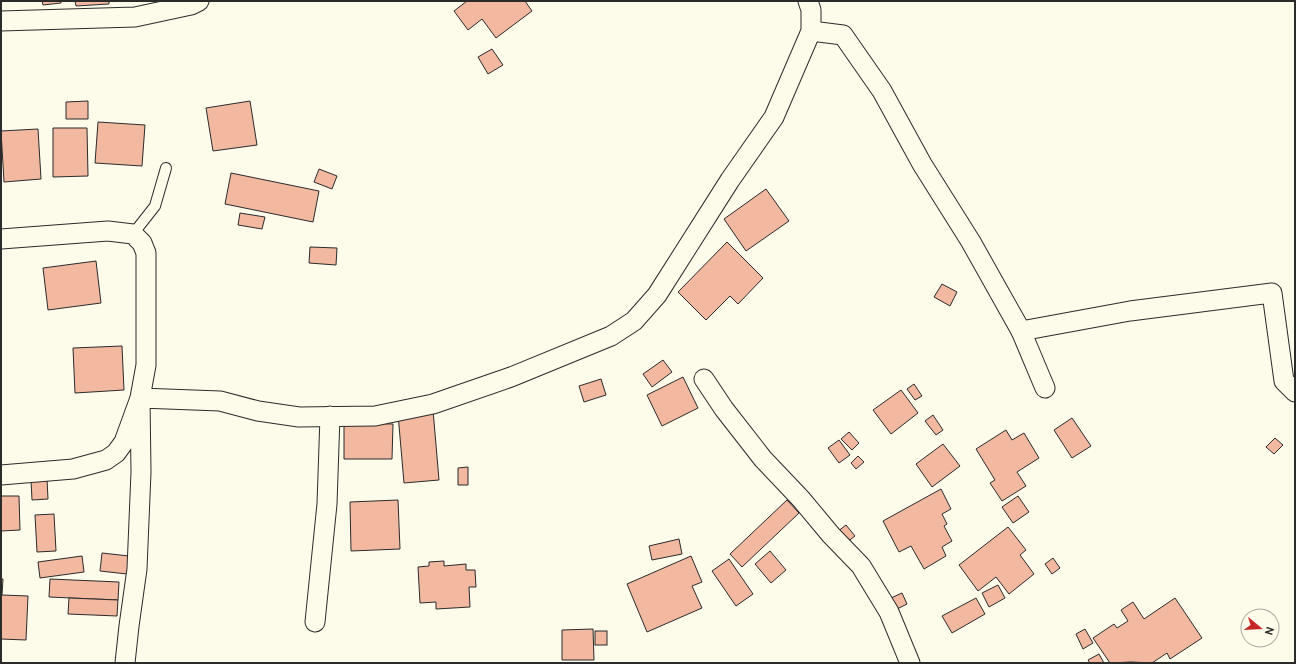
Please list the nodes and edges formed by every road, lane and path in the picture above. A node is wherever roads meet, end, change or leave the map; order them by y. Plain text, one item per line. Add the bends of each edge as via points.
1 (200, 1) edge
2 (808, 1) edge
3 (1, 21) edge
4 (811, 31) junction
5 (166, 168) dead end
6 (133, 234) junction
7 (1, 238) edge
8 (1021, 331) junction
9 (704, 379) dead end
10 (1045, 388) dead end
11 (1295, 392) edge
12 (140, 398) junction
13 (330, 416) junction
14 (1, 475) edge
15 (315, 622) dead end
16 (125, 663) edge
17 (910, 663) edge

1 - 3 street via 135,17
2 - 4 street via 811,10
4 - 8 street via 843,36 852,48 882,91
4 - 13 street via 774,117 730,180 657,295 634,321 611,336 511,377 433,404 375,416
5 - 6 lane via 155,206
6 - 7 street via 108,232
6 - 12 street via 142,242 146,253 146,365
8 - 10 street
8 - 11 street via 1130,311 1272,293 1284,381
9 - 17 street via 763,459 861,566 889,612
12 - 13 street via 220,401 258,411 299,417
12 - 14 street via 124,442 116,453 106,460 73,469
12 - 16 street via 137,569
13 - 15 street via 327,504

